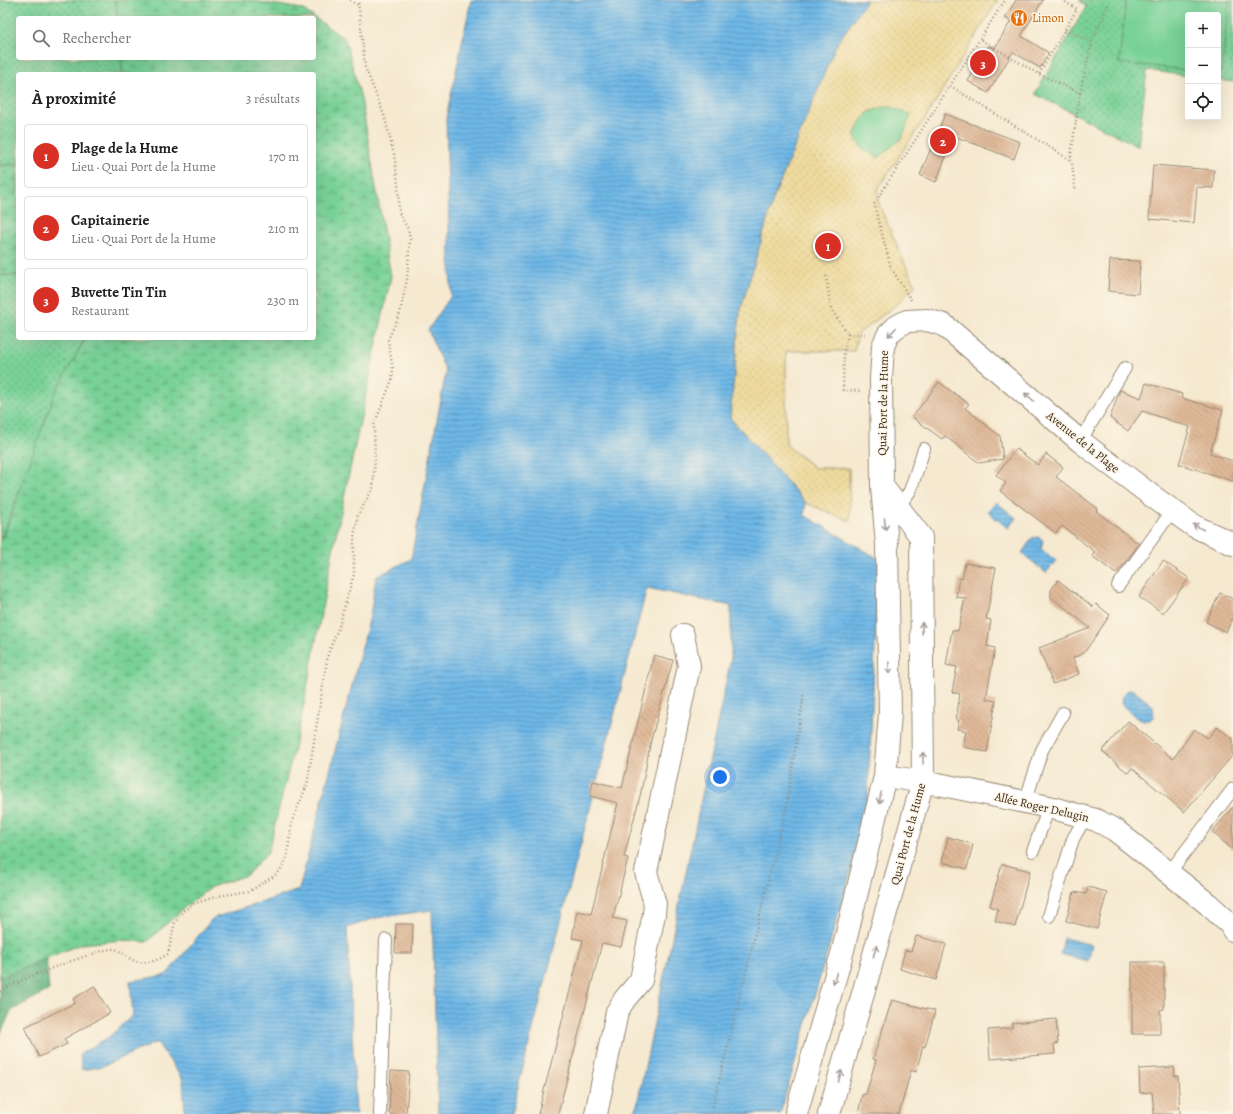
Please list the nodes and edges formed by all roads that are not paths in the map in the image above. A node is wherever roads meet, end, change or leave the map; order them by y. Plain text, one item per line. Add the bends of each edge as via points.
1 (936, 322) joint
2 (1125, 368) dead end
3 (1080, 441) junction
4 (924, 449) dead end
5 (882, 486) junction
6 (898, 507) junction
7 (1172, 510) junction
8 (1233, 544) edge
9 (1118, 586) dead end
10 (683, 635) dead end
11 (1063, 713) dead end
12 (885, 776) junction
13 (923, 781) junction
14 (1233, 789) edge
15 (1025, 802) junction
16 (1049, 807) junction
17 (1086, 816) junction
18 (1033, 852) dead end
19 (1169, 873) junction
20 (1048, 916) dead end
21 (1233, 930) edge
22 (386, 940) dead end
23 (380, 1114) edge
24 (596, 1114) edge
25 (796, 1114) edge
26 (829, 1114) edge

3 -> 1 street, Avenue de la Plage
1 -> 5 street, Quai Port de la Hume via 907,321 888,335 883,346
2 - 3 lane
3 - 7 street, Avenue de la Plage
4 - 6 lane via 910,491
5 - 6 street, Quai Port de la Hume
5 -> 12 street, Quai Port de la Hume via 887,545 890,714
13 -> 6 street, Quai Port de la Hume via 921,537
8 -> 7 street, Avenue de la Plage via 1194,526
7 - 9 lane
10 - 24 street via 689,666 646,872 655,904 654,914 641,980 617,1012
11 - 15 lane via 1042,750
12 - 13 street, Allée Roger Delugin
12 -> 25 street, Quai Port de la Hume via 843,950
13 - 15 street, Allée Roger Delugin
26 -> 13 street, Quai Port de la Hume
14 - 19 lane
15 - 16 street, Allée Roger Delugin
16 - 17 street, Allée Roger Delugin
16 - 18 lane
17 - 19 street, Allée Roger Delugin via 1115,830
17 - 20 lane via 1073,839
19 - 21 street, Allée Roger Delugin via 1220,915
22 - 23 lane

